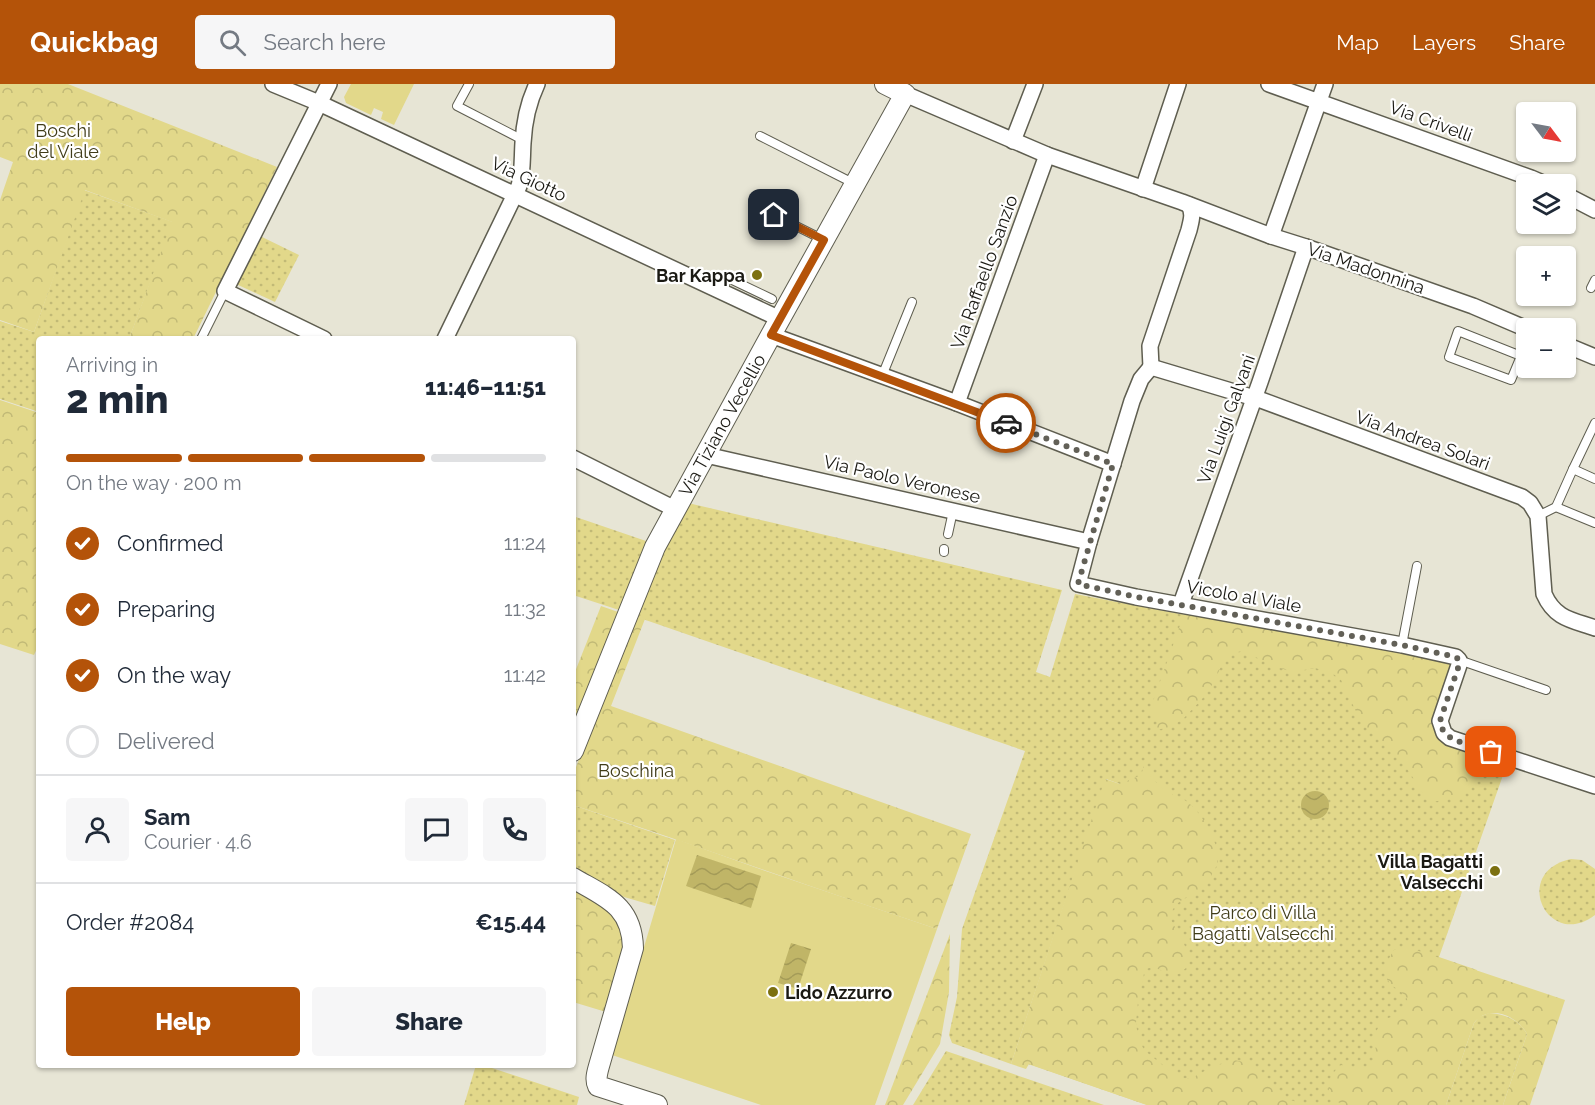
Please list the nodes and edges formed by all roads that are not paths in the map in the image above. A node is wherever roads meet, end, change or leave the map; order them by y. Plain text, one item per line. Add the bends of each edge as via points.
1 (273, 84) edge
2 (328, 84) edge
3 (469, 84) edge
4 (537, 84) edge
5 (1035, 84) edge
6 (1178, 84) edge
7 (1269, 84) edge
8 (1325, 84) edge
9 (894, 87) edge
10 (1318, 102) junction
11 (319, 103) junction
12 (760, 136) dead end
13 (523, 140) junction
14 (1013, 141) junction
15 (1047, 154) junction
16 (1520, 174) edge
17 (855, 184) junction
18 (1143, 189) junction
19 (515, 194) junction
20 (1576, 200) edge
21 (1595, 210) edge
22 (1195, 211) junction
23 (774, 215) dead end
24 (1271, 236) junction
25 (824, 240) junction
26 (1306, 247) junction
27 (1595, 280) edge
28 (1591, 288) dead end
29 (225, 291) junction
30 (722, 291) junction
31 (772, 299) dead end
32 (912, 302) dead end
33 (1516, 324) edge
34 (775, 327) junction
35 (202, 336) edge
36 (318, 336) edge
37 (446, 336) edge
38 (1576, 349) edge
39 (1521, 356) joint
40 (1595, 357) edge
41 (1151, 368) junction
42 (882, 376) junction
43 (1254, 399) junction
44 (957, 404) junction
45 (1595, 423) edge
46 (706, 455) junction
47 (576, 460) edge
48 (1113, 464) junction
49 (1573, 469) junction
50 (1595, 479) edge
51 (1556, 507) junction
52 (675, 509) junction
53 (953, 511) junction
54 (1538, 516) junction
55 (1595, 523) edge
56 (948, 534) dead end
57 (1089, 542) junction
58 (1417, 567) dead end
59 (1181, 604) junction
60 (1595, 628) edge
61 (1402, 645) junction
62 (1459, 660) junction
63 (1546, 690) dead end
64 (576, 743) edge
65 (1595, 786) edge
66 (576, 880) edge
67 (657, 1105) edge

1 - 11 street, Via Giotto
2 - 11 street
3 - 13 lane via 457,106
4 - 13 street via 527,111
5 - 14 street
6 - 18 street
7 - 10 street, Via Crivelli
8 - 10 street
9 - 14 street, Via Madonnina
9 - 17 street, Via Tiziano Vecellio
10 - 16 street, Via Crivelli
10 - 24 street
11 - 19 street, Via Giotto
11 - 29 street
12 - 17 lane
13 - 19 street via 521,177
14 - 15 street, Via Madonnina
15 - 18 street, Via Madonnina
15 - 44 street, Via Raffaello Sanzio
17 - 25 street, Via Tiziano Vecellio
18 - 22 street, Via Madonnina
19 - 30 street, Via Giotto
19 - 37 street
20 - 21 street
22 - 24 street, Via Madonnina
22 - 41 street via 1150,346
23 - 25 lane
24 - 26 street, Via Madonnina
25 - 34 street, Via Tiziano Vecellio
26 - 33 street, Via Madonnina
26 - 43 street, Via Luigi Galvani
27 - 28 lane
29 - 35 lane
29 - 36 street
30 - 31 lane via 728,278
30 - 34 street, Via Giotto
32 - 42 lane
34 - 42 street, Via Giotto
34 - 46 street, Via Tiziano Vecellio
38 - 40 street
39 - 39 lane via 1458,331 1449,357 1511,381
41 - 43 street, Via Andrea Solari
41 - 48 street via 1138,386
42 - 44 street, Via Giotto
43 - 54 street, Via Andrea Solari via 1522,497
43 - 59 street, Via Luigi Galvani
44 - 48 street, Via Giotto
45 - 49 lane
46 - 52 street, Via Tiziano Vecellio
46 - 53 street, Via Paolo Veronese
47 - 52 street
48 - 57 street
49 - 50 lane
49 - 51 lane
51 - 54 lane
51 - 55 lane
52 - 64 street, Via Tiziano Vecellio via 655,547
53 - 56 lane
53 - 57 street, Via Paolo Veronese
54 - 60 street via 1548,604 1561,616
57 - 59 street, Vicolo al Viale via 1078,584
58 - 61 lane
59 - 61 street, Vicolo al Viale
61 - 62 street, Vicolo al Viale
62 - 63 lane, Vicolo al Viale
62 - 65 street via 1440,721 1444,733
66 - 67 street via 618,906 633,936 596,1082 598,1086

